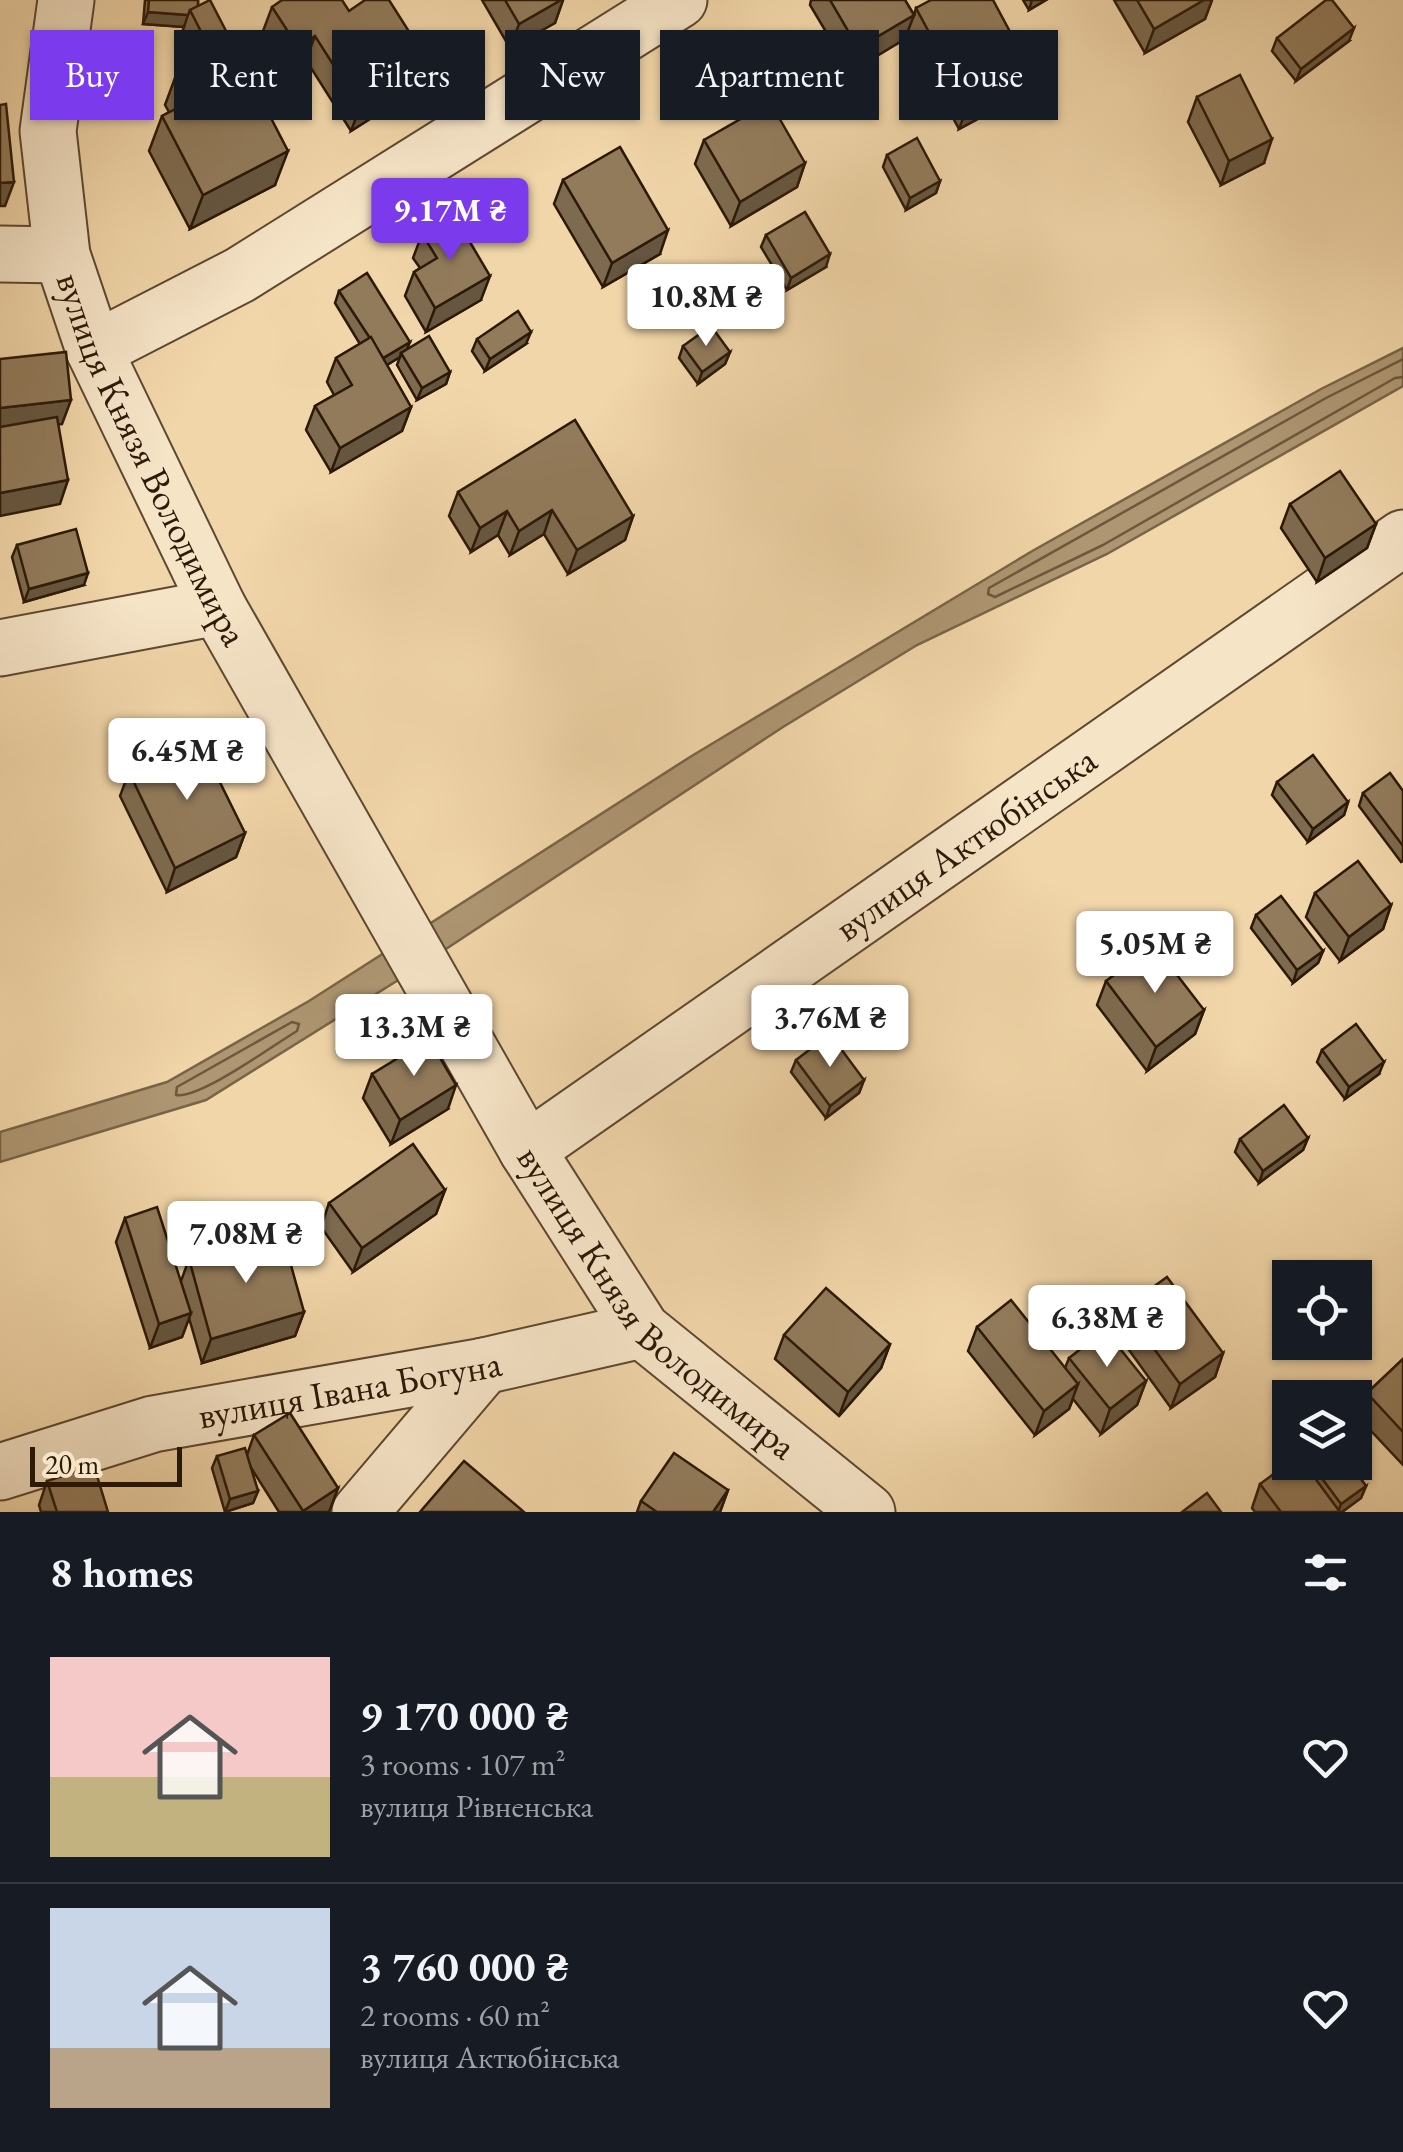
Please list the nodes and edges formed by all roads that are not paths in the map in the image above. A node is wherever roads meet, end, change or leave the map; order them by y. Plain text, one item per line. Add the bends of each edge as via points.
1 (66, 0) edge
2 (679, 0) edge
3 (0, 254) edge
4 (62, 255) junction
5 (94, 350) junction
6 (1403, 538) edge
7 (218, 607) junction
8 (0, 648) edge
9 (527, 1150) junction
10 (642, 1330) junction
11 (484, 1366) junction
12 (0, 1472) edge
13 (803, 1492) edge
14 (360, 1512) edge
15 (866, 1512) edge

1 - 4 street, вулиця Князя Володимира via 48,131
2 - 5 street via 240,275
3 - 4 street
4 - 5 street, вулиця Князя Володимира
5 - 7 street, вулиця Князя Володимира
6 - 9 street, вулиця Актюбінська
7 - 8 street
7 - 9 street, вулиця Князя Володимира
9 - 10 street, вулиця Князя Володимира
10 - 11 street, вулиця Івана Богуна
10 - 13 street, вулиця Князя Володимира
11 - 12 street, вулиця Івана Богуна via 154,1424
11 - 14 street
13 - 15 street, вулиця Князя Володимира

